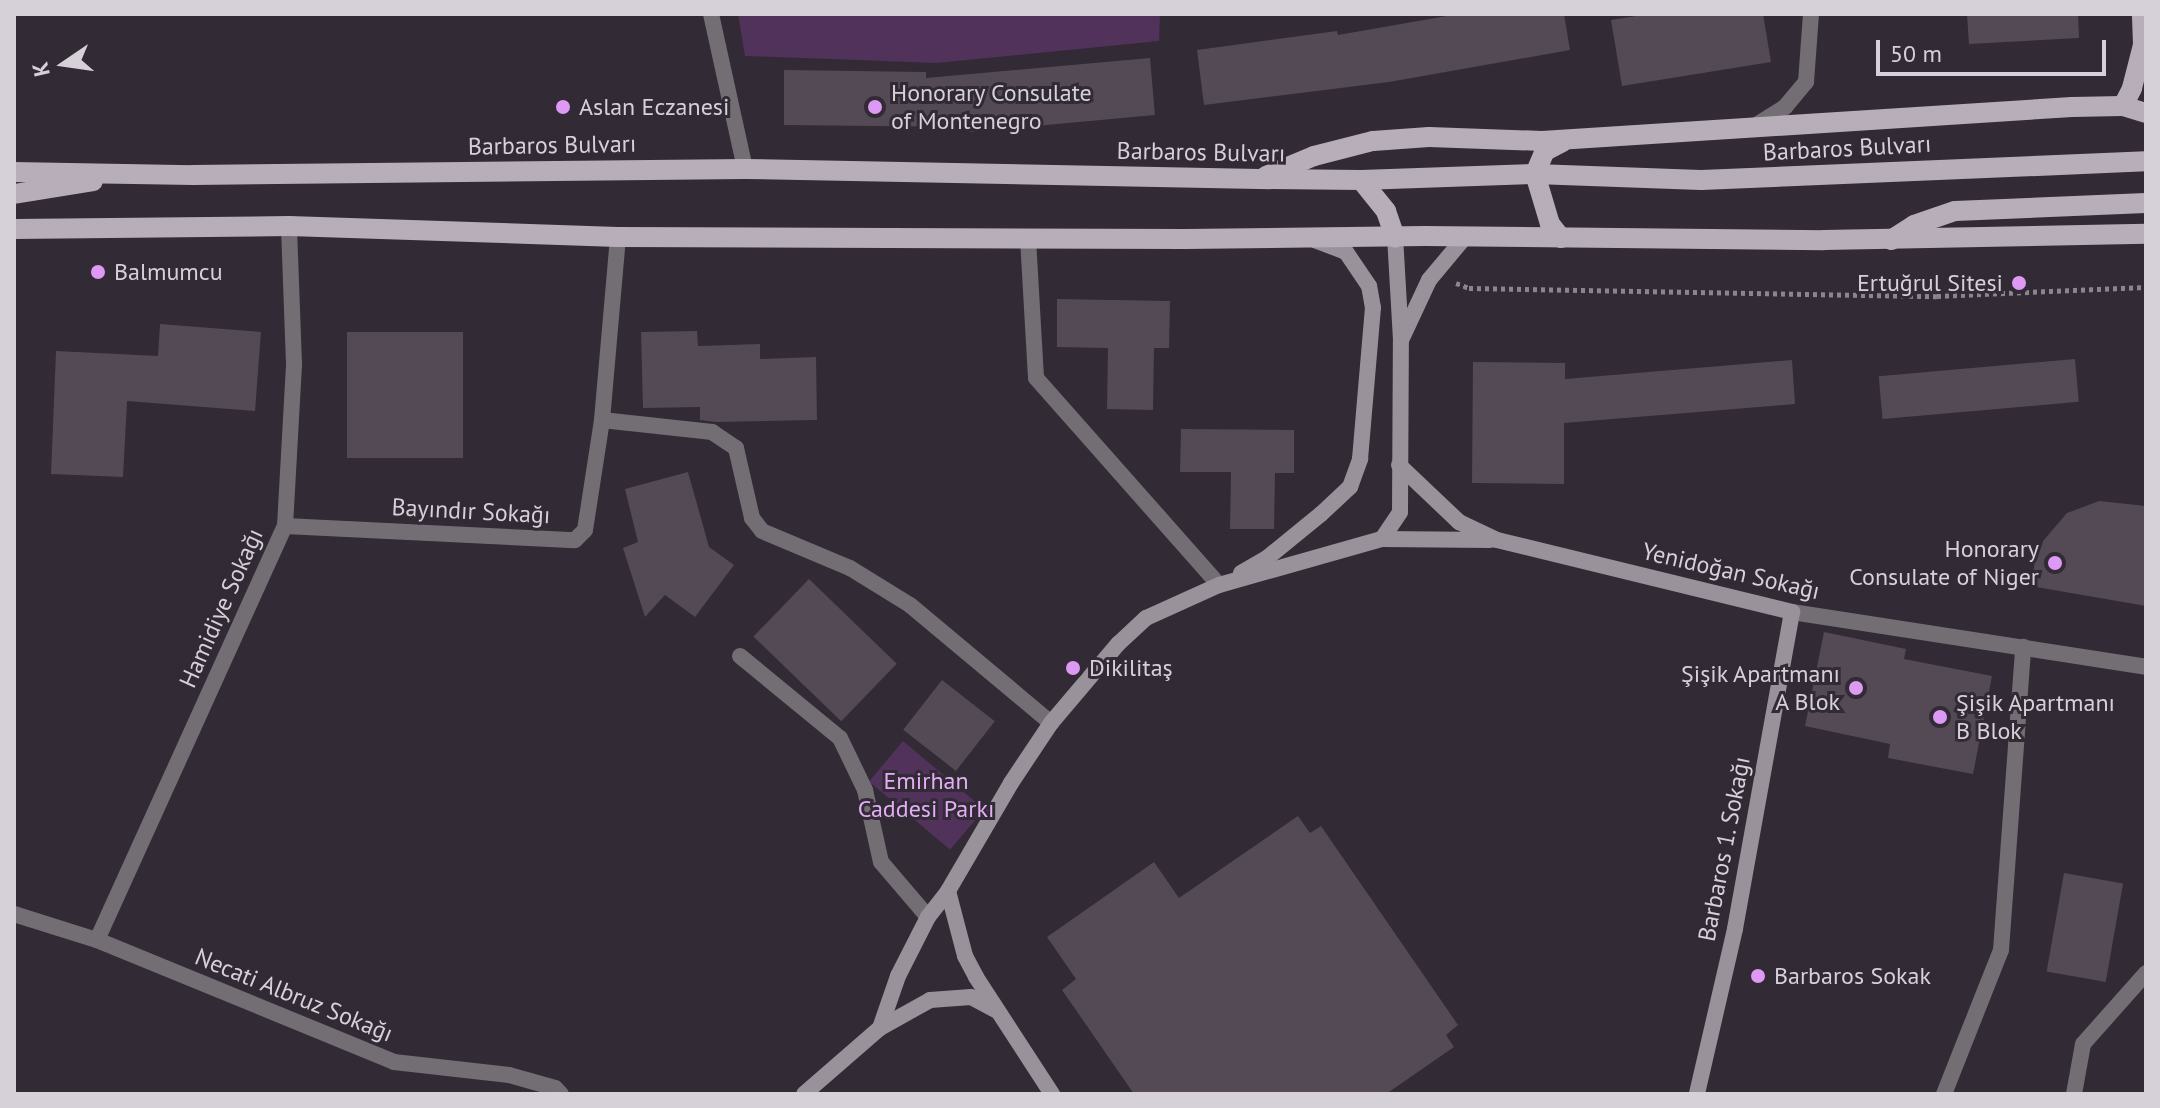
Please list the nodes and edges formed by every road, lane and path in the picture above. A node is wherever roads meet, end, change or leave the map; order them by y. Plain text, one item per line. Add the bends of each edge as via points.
1 (711, 14) edge
2 (1811, 14) edge
3 (2142, 14) edge
4 (2123, 106) junction
5 (2146, 113) edge
6 (1749, 130) junction
7 (1570, 139) junction
8 (2146, 161) edge
9 (745, 169) junction
10 (14, 172) edge
11 (124, 174) junction
12 (1535, 174) junction
13 (1259, 179) junction
14 (1361, 180) junction
15 (14, 194) edge
16 (2146, 203) edge
17 (289, 226) junction
18 (14, 229) edge
19 (2146, 234) edge
20 (618, 237) junction
21 (1395, 237) junction
22 (1465, 237) junction
23 (1306, 238) junction
24 (1561, 238) junction
25 (1028, 239) junction
26 (1891, 240) junction
27 (1446, 279) dead end
28 (2146, 287) edge
29 (1401, 340) junction
30 (602, 420) junction
31 (1399, 465) junction
32 (285, 526) junction
33 (1382, 539) junction
34 (1497, 540) junction
35 (1219, 585) junction
36 (1792, 612) junction
37 (2023, 647) junction
38 (740, 656) dead end
39 (2146, 667) edge
40 (1051, 723) junction
41 (948, 891) junction
42 (14, 914) edge
43 (928, 917) junction
44 (97, 940) junction
45 (2146, 973) edge
46 (997, 1010) junction
47 (880, 1028) junction
48 (561, 1094) edge
49 (804, 1094) edge
50 (1052, 1094) edge
51 (1697, 1094) edge
52 (1944, 1094) edge
53 (2074, 1094) edge

1 - 9 street
2 - 6 street via 1806,82 1785,107
3 - 4 main road via 2143,45
4 - 5 main road
4 - 6 main road
6 - 7 main road
7 - 12 main road via 1545,151
7 - 13 main road via 1373,141 1314,156
8 - 12 main road, Barbaros Bulvarı via 1701,180
9 - 11 main road, Barbaros Bulvarı
9 - 13 main road, Barbaros Bulvarı
10 - 11 main road, Barbaros Bulvarı
11 - 15 main road
12 - 14 main road, Barbaros Bulvarı
12 - 24 main road via 1542,205
13 - 14 main road, Barbaros Bulvarı
14 - 21 main road via 1386,211
16 - 26 main road via 1955,211 1914,225
17 - 18 main road
17 - 20 main road
17 - 32 street, Hamidiye Sokağı via 294,364
19 - 26 main road
20 - 25 main road
20 - 30 street, Bayındır Sokağı
21 - 22 main road
21 - 23 main road
21 - 29 street
22 - 24 main road
22 - 29 street via 1429,280
23 - 25 main road
23 - 35 street via 1346,252 1369,286 1373,308 1360,459 1350,487 1321,514 1267,558
24 - 26 main road
25 - 35 street via 1036,378
27 - 28 path via 1469,288 1937,296
29 - 31 street
30 - 32 street, Bayındır Sokağı via 585,530 575,540
30 - 40 street via 712,432 736,448 752,518 762,531 850,568 910,605
31 - 33 street via 1400,512
31 - 34 street via 1459,522
32 - 44 street, Hamidiye Sokağı
33 - 34 street
33 - 35 street
34 - 36 street, Yenidoğan Sokağı
35 - 40 street via 1146,618
36 - 37 street, Yenidoğan Sokağı
36 - 51 street, Barbaros 1. Sokağı via 1735,929
37 - 39 street, Yenidoğan Sokağı
37 - 52 street via 2001,950
38 - 43 street via 840,738 865,790 881,862
40 - 41 street
41 - 43 street
41 - 46 street via 965,956
42 - 44 street, Necati Albruz Sokağı
43 - 47 street via 898,976
44 - 48 street, Necati Albruz Sokağı via 394,1062 509,1075
45 - 53 street via 2083,1044
46 - 47 street via 971,997 930,1000
46 - 50 street
47 - 49 street

